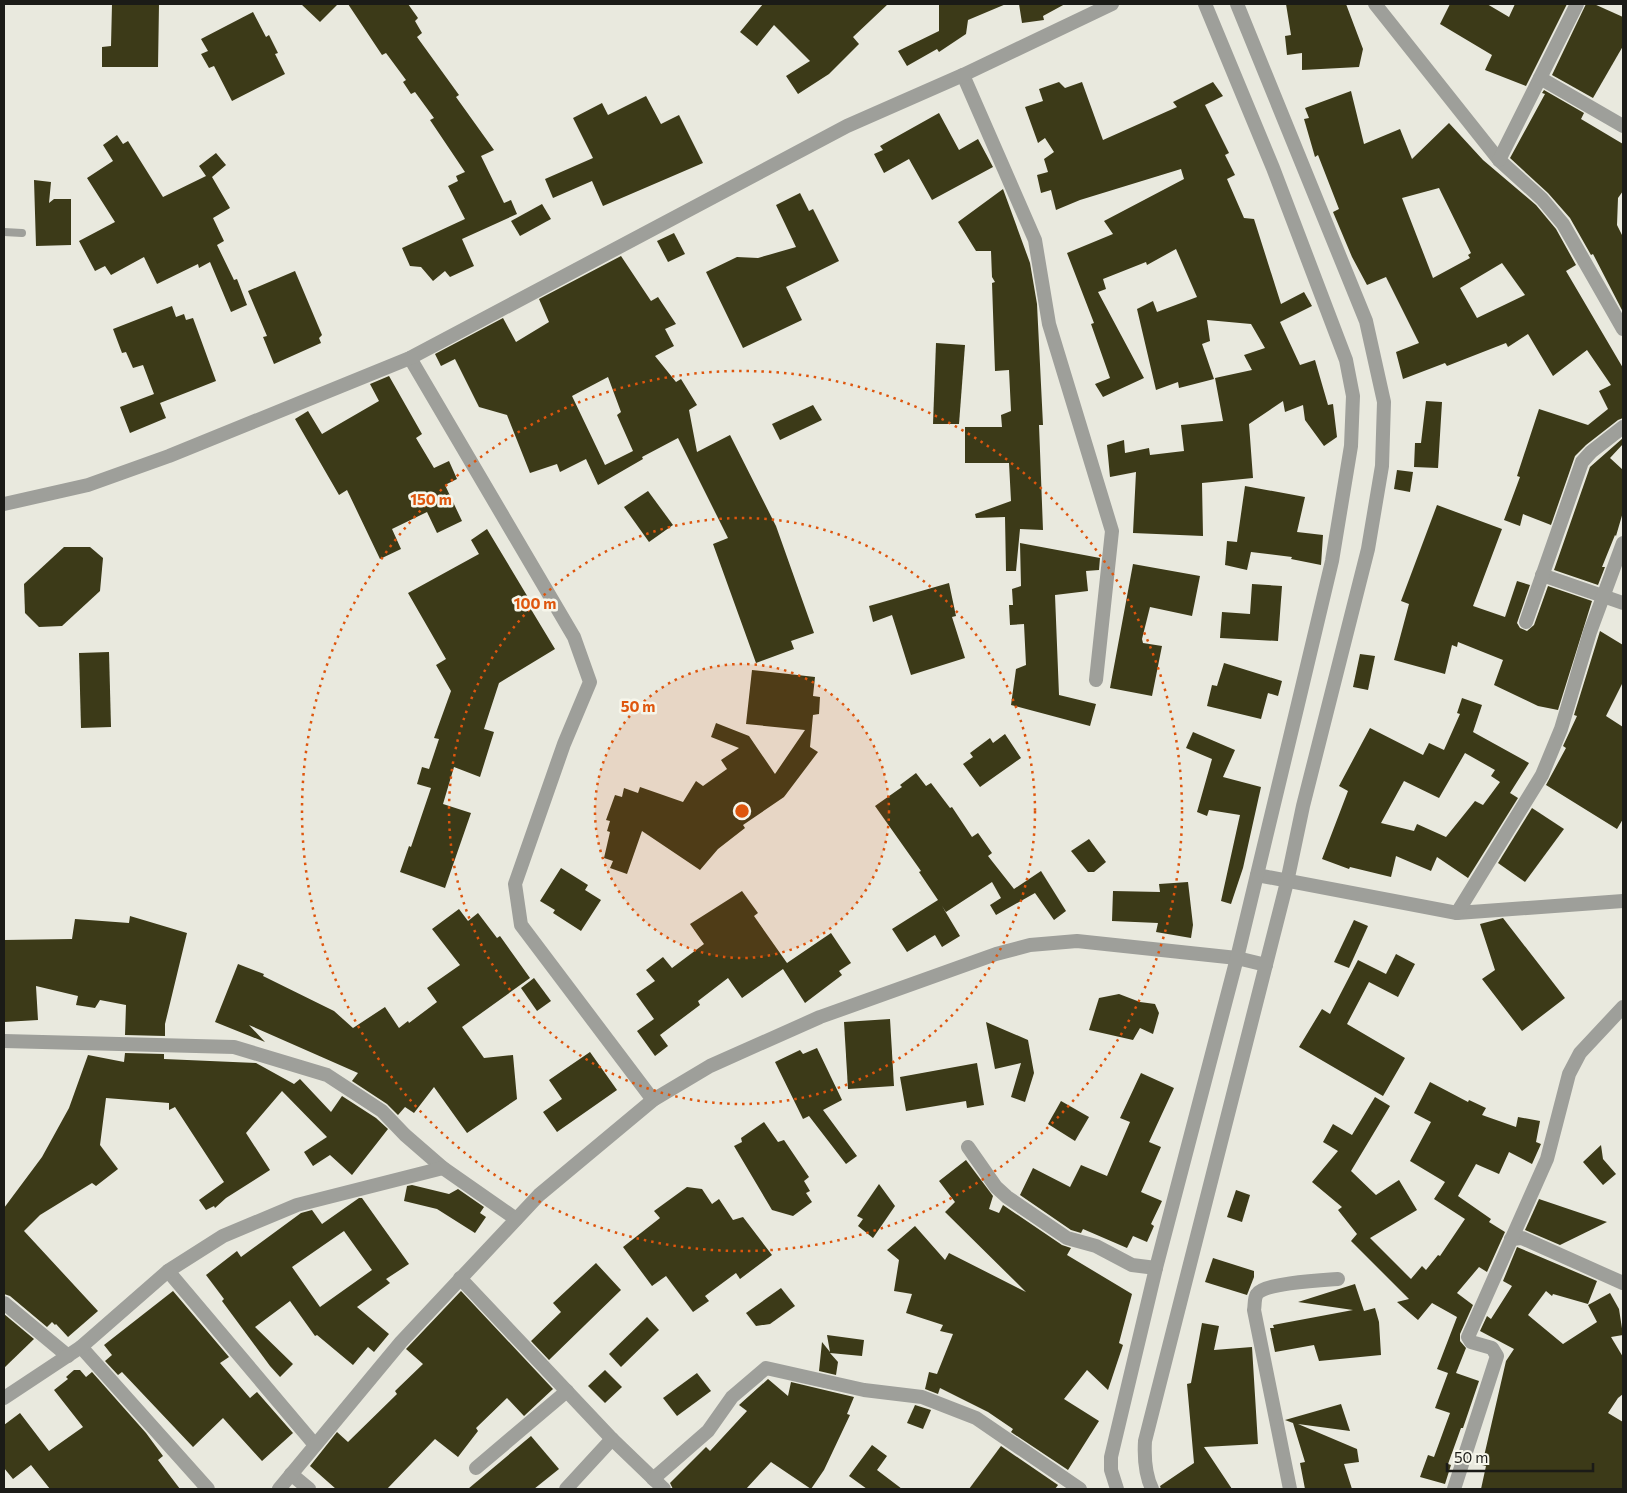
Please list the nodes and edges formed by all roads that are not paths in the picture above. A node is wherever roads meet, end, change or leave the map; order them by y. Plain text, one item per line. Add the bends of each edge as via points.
1 (1112, 4) edge
2 (1205, 4) edge
3 (1237, 4) edge
4 (1375, 4) edge
5 (1577, 4) edge
6 (963, 75) junction
7 (1540, 78) junction
8 (1623, 126) edge
9 (1499, 160) junction
10 (4, 232) edge
11 (22, 233) dead end
12 (1623, 329) edge
13 (410, 358) junction
14 (1623, 427) edge
15 (4, 504) edge
16 (1623, 543) edge
17 (1542, 576) junction
18 (1604, 597) junction
19 (1623, 603) edge
20 (1526, 622) dead end
21 (1096, 680) dead end
22 (1257, 874) junction
23 (1287, 882) junction
24 (1623, 901) edge
25 (1457, 913) junction
26 (1237, 958) junction
27 (1266, 965) junction
28 (1623, 1007) edge
29 (4, 1041) edge
30 (653, 1100) junction
31 (968, 1147) dead end
32 (443, 1168) junction
33 (516, 1219) junction
34 (1511, 1239) junction
35 (1156, 1268) junction
36 (168, 1271) junction
37 (460, 1278) junction
38 (1338, 1279) dead end
39 (1623, 1283) edge
40 (4, 1303) edge
41 (81, 1347) junction
42 (68, 1356) junction
43 (567, 1391) junction
44 (4, 1398) edge
45 (612, 1439) junction
46 (315, 1445) junction
47 (476, 1468) dead end
48 (291, 1474) junction
49 (653, 1479) junction
50 (208, 1489) edge
51 (279, 1489) edge
52 (309, 1489) edge
53 (566, 1489) edge
54 (664, 1489) edge
55 (1080, 1489) edge
56 (1117, 1489) edge
57 (1152, 1489) edge
58 (1290, 1489) edge
59 (1454, 1489) edge

1 - 6 street
2 - 22 street via 1273,168 1346,360 1352,396 1350,455 1332,561
3 - 23 street via 1366,321 1384,402 1382,466 1368,549
4 - 9 street
5 - 7 street
6 - 13 street via 847,126
6 - 21 street via 1035,240 1049,324 1112,531
7 - 8 street
7 - 9 street
9 - 12 street via 1542,199 1563,224
10 - 11 lane
13 - 15 street via 169,456 88,485
13 - 30 street via 574,637 590,682 564,744 515,884 521,925
14 - 17 street via 1582,462
16 - 18 street
17 - 18 street
17 - 20 street
18 - 19 street
18 - 25 street via 1561,728 1542,774
22 - 23 street
22 - 26 street
23 - 25 street
23 - 27 street
24 - 25 street
26 - 27 street
26 - 30 street via 1077,941 1030,945 996,954 820,1017 710,1066
26 - 35 street
27 - 57 street via 1145,1441 1147,1479
28 - 34 street via 1580,1053 1569,1074 1547,1159
29 - 32 street via 234,1047 327,1075 382,1111 404,1135
30 - 33 street via 539,1194
31 - 35 street via 996,1187 1067,1238 1096,1246 1132,1265
32 - 33 street
32 - 36 street via 297,1205 223,1236
33 - 37 street
34 - 39 street via 1522,1238
34 - 59 street via 1468,1337 1471,1342 1492,1348 1497,1356
35 - 56 street via 1112,1457 1111,1470
36 - 41 street
36 - 46 street
37 - 43 street
37 - 46 street via 401,1342
38 - 58 street via 1276,1286 1261,1289 1256,1295 1254,1310
40 - 42 street
41 - 42 street
41 - 50 street
42 - 44 street
43 - 45 street
43 - 47 street
45 - 49 street
45 - 53 street
46 - 48 street
48 - 51 street
48 - 52 street
49 - 54 street
49 - 55 street via 708,1432 732,1397 766,1368 864,1390 922,1397 967,1414

